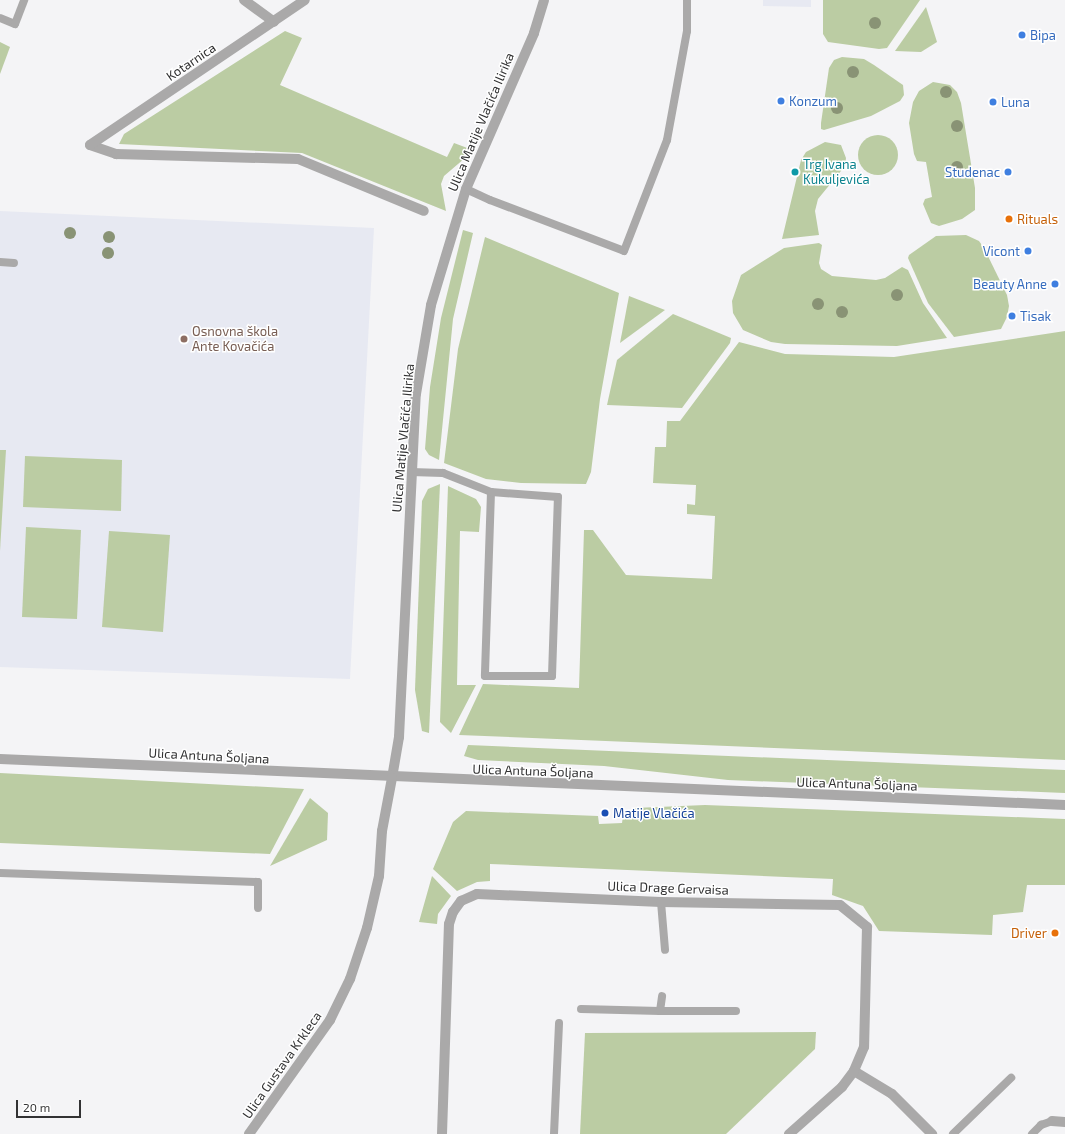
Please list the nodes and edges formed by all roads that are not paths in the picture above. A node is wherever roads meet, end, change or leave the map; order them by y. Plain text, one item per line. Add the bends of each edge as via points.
1 (24, 0) edge
2 (244, 0) edge
3 (305, 0) edge
4 (544, 0) edge
5 (687, 0) edge
6 (0, 18) edge
7 (274, 22) junction
8 (466, 189) junction
9 (424, 211) dead end
10 (0, 262) edge
11 (14, 263) dead end
12 (411, 472) junction
13 (491, 492) junction
14 (0, 760) edge
15 (392, 778) junction
16 (1065, 805) edge
17 (0, 873) edge
18 (661, 902) junction
19 (258, 908) dead end
20 (665, 950) dead end
21 (662, 996) dead end
22 (580, 1009) dead end
23 (660, 1010) junction
24 (736, 1011) dead end
25 (559, 1023) dead end
26 (854, 1071) junction
27 (1012, 1078) dead end
28 (1052, 1121) joint
29 (1065, 1122) edge
30 (249, 1134) edge
31 (442, 1134) edge
32 (554, 1134) edge
33 (788, 1134) edge
34 (932, 1134) edge
35 (952, 1134) edge
36 (1032, 1134) edge

1 - 6 lane via 15,24
2 - 7 street
3 - 7 street, Kotarnica
4 - 8 street, Ulica Matije Vlačića Ilirika via 534,33
5 - 8 lane via 687,31 667,140 624,251
7 - 9 street, Kotarnica via 90,145 116,154 298,159
8 - 12 street, Ulica Matije Vlačića Ilirika via 431,305 416,394
10 - 11 lane
12 - 13 lane via 443,473
12 - 15 street, Ulica Matije Vlačića Ilirika via 399,738
13 - 13 lane via 484,676 552,676 558,497
14 - 15 street, Ulica Antuna Šoljana
15 - 16 street, Ulica Antuna Šoljana
15 - 30 street, Ulica Gustava Krkleca via 382,831 379,876 367,928 350,979 330,1020
17 - 19 lane via 258,882
18 - 20 lane
18 - 26 street, Ulica Drage Gervaisa via 840,905 868,927 864,1047
18 - 31 street, Ulica Drage Gervaisa via 477,894 461,901 453,912 450,924
21 - 23 lane
22 - 23 lane
23 - 24 lane
25 - 32 lane
26 - 33 street, Ulica Drage Gervaisa via 842,1087
26 - 34 street via 892,1094
27 - 35 lane
28 - 29 street
28 - 36 lane via 1042,1125

